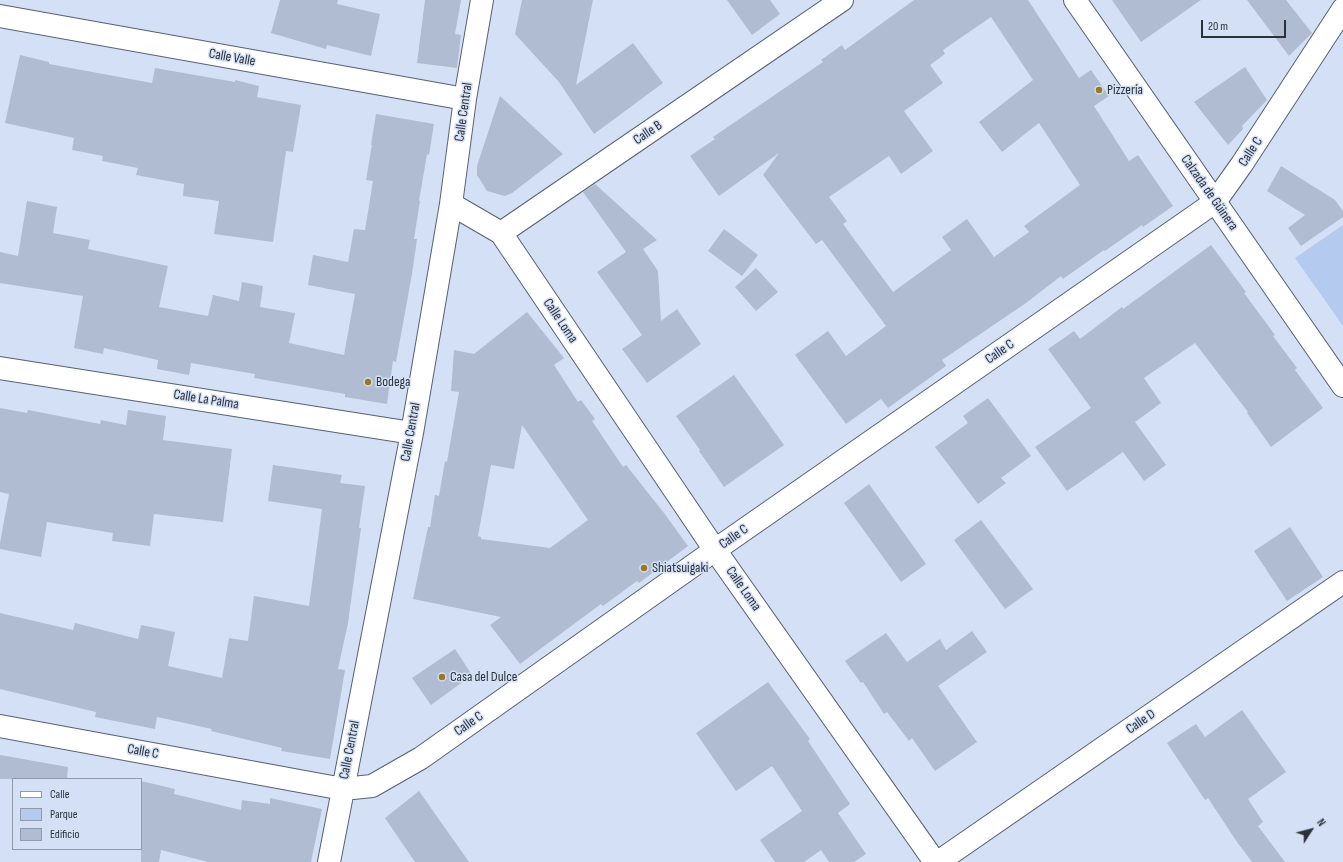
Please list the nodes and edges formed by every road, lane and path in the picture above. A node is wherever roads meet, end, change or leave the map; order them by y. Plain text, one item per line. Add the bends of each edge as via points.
1 (482, 0) edge
2 (842, 0) edge
3 (1075, 0) edge
4 (1343, 9) edge
5 (0, 16) edge
6 (465, 99) junction
7 (1215, 202) junction
8 (451, 204) junction
9 (501, 233) junction
10 (0, 368) edge
11 (1343, 386) edge
12 (412, 432) junction
13 (715, 550) junction
14 (1343, 582) edge
15 (0, 726) edge
16 (343, 789) junction
17 (329, 862) edge
18 (935, 862) edge
19 (938, 862) edge

1 - 6 street, Calle Central
2 - 9 street, Calle B
3 - 7 street, Calzada de Güinera
4 - 7 street, Calle C
5 - 6 street, Calle Valle
6 - 8 street, Calle Central
7 - 11 street, Calzada de Güinera
7 - 13 street, Calle C
8 - 9 street
8 - 12 street, Calle Central
9 - 13 street, Calle Loma
10 - 12 street, Calle La Palma
12 - 16 street, Calle Central
13 - 16 street, Calle C via 421,758 372,786
13 - 18 street, Calle Loma
14 - 19 street, Calle D
15 - 16 street, Calle C
16 - 17 street, Calle Central

